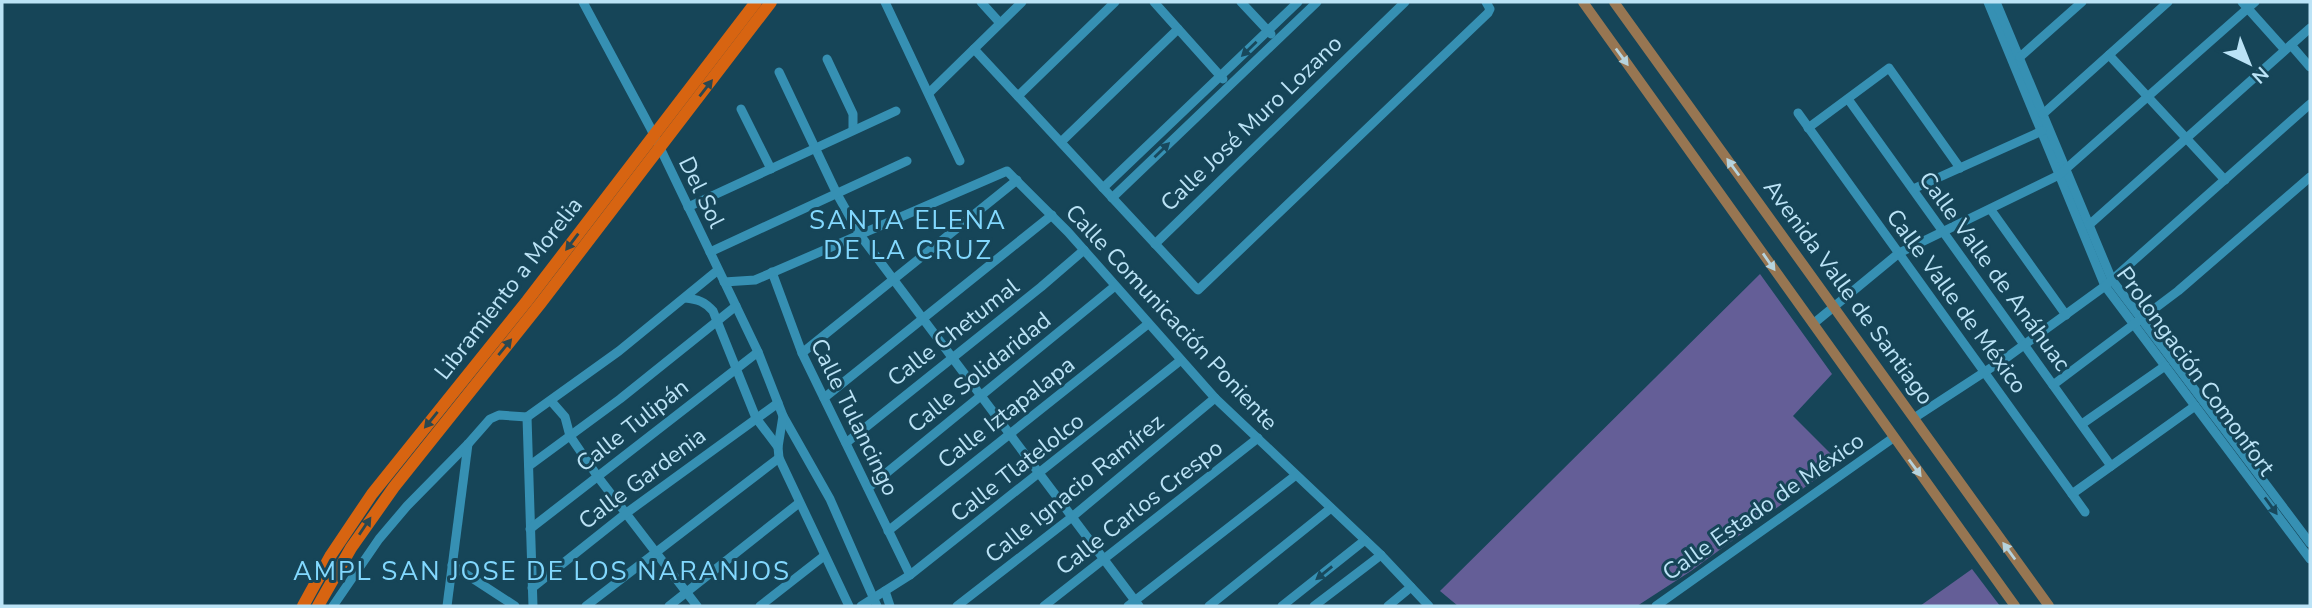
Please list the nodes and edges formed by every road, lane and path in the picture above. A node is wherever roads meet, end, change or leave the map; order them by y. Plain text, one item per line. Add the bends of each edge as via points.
1 (583, 2) edge
2 (755, 2) edge
3 (771, 2) edge
4 (778, 2) edge
5 (885, 2) edge
6 (981, 2) edge
7 (1022, 2) edge
8 (1115, 2) edge
9 (1154, 2) edge
10 (1241, 2) edge
11 (1298, 2) edge
12 (1317, 2) edge
13 (1405, 2) edge
14 (1486, 2) edge
15 (1583, 2) edge
16 (1614, 2) edge
17 (1988, 2) edge
18 (1996, 2) edge
19 (2082, 2) edge
20 (2168, 2) edge
21 (2248, 4) edge
22 (1000, 23) junction
23 (2310, 28) edge
24 (1178, 29) junction
25 (1268, 31) junction
26 (1277, 40) junction
27 (974, 48) junction
28 (2288, 48) junction
29 (733, 53) junction
30 (2109, 55) junction
31 (2020, 57) junction
32 (827, 59) dead end
33 (2310, 67) edge
34 (779, 72) dead end
35 (1220, 76) junction
36 (1229, 86) junction
37 (929, 93) junction
38 (1018, 96) junction
39 (2148, 97) junction
40 (1848, 99) junction
41 (2310, 104) edge
42 (741, 109) dead end
43 (896, 111) dead end
44 (1798, 113) dead end
45 (2043, 114) junction
46 (1808, 128) junction
47 (853, 130) junction
48 (2042, 131) junction
49 (2187, 139) junction
50 (1061, 142) junction
51 (815, 148) junction
52 (907, 161) dead end
53 (960, 161) dead end
54 (1960, 168) junction
55 (771, 169) junction
56 (2063, 172) junction
57 (2310, 177) edge
58 (1017, 180) junction
59 (2225, 180) junction
60 (1103, 188) junction
61 (1913, 189) junction
62 (837, 194) junction
63 (1112, 198) junction
64 (688, 207) junction
65 (1992, 210) junction
66 (1052, 215) junction
67 (2089, 225) junction
68 (1944, 232) junction
69 (860, 235) junction
70 (1155, 244) junction
71 (1084, 250) junction
72 (710, 252) junction
73 (1899, 253) junction
74 (718, 270) junction
75 (772, 272) junction
76 (895, 279) junction
77 (724, 282) junction
78 (2109, 283) junction
79 (1115, 286) junction
80 (685, 298) junction
81 (736, 306) junction
82 (1834, 307) junction
83 (2067, 314) junction
84 (923, 316) junction
85 (718, 321) junction
86 (2139, 323) junction
87 (1148, 324) junction
88 (1812, 324) junction
89 (2025, 345) junction
90 (758, 352) junction
91 (802, 353) junction
92 (953, 356) junction
93 (1181, 360) junction
94 (2165, 366) junction
95 (736, 369) junction
96 (1985, 372) junction
97 (2053, 384) junction
98 (982, 395) junction
99 (824, 398) junction
100 (1215, 398) junction
101 (551, 401) junction
102 (778, 403) junction
103 (2195, 406) junction
104 (783, 416) junction
105 (527, 417) junction
106 (756, 418) junction
107 (1914, 418) junction
108 (2082, 424) junction
109 (1010, 432) junction
110 (570, 436) junction
111 (1258, 438) junction
112 (1893, 438) junction
113 (846, 443) junction
114 (468, 444) junction
115 (778, 447) junction
116 (779, 458) junction
117 (529, 466) junction
118 (2111, 466) junction
119 (1040, 474) junction
120 (1296, 475) junction
121 (598, 477) junction
122 (868, 488) junction
123 (2072, 494) junction
124 (799, 503) junction
125 (1331, 508) junction
126 (2085, 512) dead end
127 (625, 514) junction
128 (1072, 517) junction
129 (530, 529) junction
130 (888, 531) junction
131 (1365, 540) junction
132 (2310, 543) edge
133 (655, 553) junction
134 (1381, 555) junction
135 (824, 556) junction
136 (1104, 559) junction
137 (2310, 559) edge
138 (452, 565) junction
139 (910, 575) junction
140 (1411, 587) junction
141 (532, 589) junction
142 (885, 591) junction
143 (686, 593) junction
144 (874, 602) edge
145 (1134, 604) edge
146 (303, 606) edge
147 (318, 606) edge
148 (333, 606) edge
149 (447, 606) edge
150 (515, 606) edge
151 (533, 606) edge
152 (586, 606) edge
153 (669, 606) edge
154 (697, 606) edge
155 (760, 606) edge
156 (849, 606) edge
157 (861, 606) edge
158 (890, 606) edge
159 (957, 606) edge
160 (1044, 606) edge
161 (1209, 606) edge
162 (1282, 606) edge
163 (1314, 606) edge
164 (1388, 606) edge
165 (1429, 606) edge
166 (1656, 606) edge
167 (2015, 606) edge
168 (2049, 606) edge

1 - 64 street, Del Sol
2 -> 146 highway, Libramiento a Morelia via 527,301 372,494
3 - 29 highway, Libramiento a Morelia
4 - 29 main road
5 - 37 street
6 - 22 street
7 - 22 street
8 - 38 street
9 - 24 street
10 - 25 street
11 - 25 street
12 - 26 street
13 - 70 street, Calle José Muro Lozano
14 - 70 street via 1488,13 1198,290
15 -> 88 main road, Avenida Valle de Santiago
82 -> 16 main road, Avenida Valle de Santiago
17 - 48 street, Prolongación Comonfort
18 - 31 street, Prolongación Comonfort
19 - 31 street
20 - 30 street
21 - 28 street
21 - 39 street
22 - 27 street
23 - 28 street
24 - 35 street
24 - 50 street
25 - 26 street
25 -> 35 street
26 - 36 street
27 - 37 street
27 - 38 street
28 - 33 street
28 - 49 street
147 -> 29 highway, Libramiento a Morelia via 372,516
30 - 39 street
30 - 45 street
31 - 45 street, Prolongación Comonfort
32 - 47 street via 853,114
34 - 51 street
35 - 36 street
35 - 60 street
63 -> 36 street
37 - 53 street
38 - 50 street
39 - 49 street
39 - 56 street
40 - 46 street
40 - 54 street via 1889,68
40 - 61 street, Calle Valle de Anáhuac
41 - 59 street
42 - 55 street
43 - 47 street
44 - 46 street, Calle Valle de México
45 - 56 street, Prolongación Comonfort
46 - 73 street, Calle Valle de México
47 - 51 street
48 - 54 street
48 - 56 street, Prolongación Comonfort
49 - 59 street
49 - 67 street
50 - 60 street
51 - 55 street
51 - 62 street
52 - 62 street
54 - 61 street
55 - 64 street
56 - 65 street
56 - 67 street, Prolongación Comonfort
56 - 78 street, Prolongación Comonfort
57 - 86 street
58 - 66 street, Calle Comunicación Poniente
58 - 69 street, Calle Comunicación Poniente via 1007,172
58 - 76 street
59 - 78 street
60 - 63 street
61 - 68 street, Calle Valle de Anáhuac
62 - 69 street
62 - 72 street
63 - 70 street
64 - 72 street, Del Sol
65 - 68 street
65 - 83 street
66 - 71 street, Calle Comunicación Poniente
66 - 84 street
67 - 78 street, Prolongación Comonfort
68 - 73 street
68 - 89 street, Calle Valle de Anáhuac
69 - 75 street
69 - 76 street
71 - 79 street, Calle Comunicación Poniente
71 - 92 street, Calle Chetumal
72 - 74 street, Del Sol
73 - 82 street
73 - 96 street, Calle Valle de México
74 - 77 street, Del Sol
74 - 80 street
75 - 77 street via 755,280
75 - 91 street, Calle Tulancingo
76 - 84 street
76 - 91 street
77 - 81 street, Del Sol
78 - 83 street
78 - 86 street, Prolongación Comonfort
79 - 87 street, Calle Comunicación Poniente
79 - 98 street, Calle Solidaridad
80 - 85 street via 706,303
80 - 101 street
81 - 85 street
81 - 90 street, Del Sol
82 - 88 street
82 - 107 main road, Avenida Valle de Santiago
83 - 89 street
84 - 92 street
84 - 99 street
85 - 95 street
85 - 110 street
86 - 94 street, Prolongación Comonfort
86 - 97 street
86 - 132 street, Prolongación Comonfort
87 - 93 street, Calle Comunicación Poniente
87 - 109 street, Calle Iztapalapa
88 - 112 main road, Avenida Valle de Santiago
89 - 96 street
89 - 97 street, Calle Valle de Anáhuac
90 - 95 street, Calle Tulipán
90 - 102 street, Del Sol
91 - 99 street, Calle Tulancingo
92 - 98 street
92 - 113 street, Calle Chetumal
93 - 100 street, Calle Comunicación Poniente
93 - 119 street, Calle Tlatelolco
94 - 103 street, Prolongación Comonfort
94 - 108 street
95 - 106 street
95 - 121 street, Calle Tulipán
96 - 107 street
96 - 123 street, Calle Valle de México
97 - 108 street, Calle Valle de Anáhuac
98 - 109 street
98 - 122 street, Calle Solidaridad
99 - 113 street, Calle Tulancingo
100 - 111 street, Calle Comunicación Poniente
100 - 128 street, Calle Ignacio Ramírez
101 - 105 street
101 - 110 street via 565,417
102 - 104 street, Del Sol
102 - 106 street, Calle Gardenia
103 - 118 street
103 -> 137 street, Prolongación Comonfort
104 - 115 street
104 - 144 street, Del Sol via 830,499
105 - 114 street via 495,416
105 - 117 street
106 - 115 street
106 - 127 street, Calle Gardenia
168 -> 107 main road, Avenida Valle de Santiago
108 - 118 street, Calle Valle de Anáhuac
109 - 119 street
109 - 130 street, Calle Iztapalapa
110 - 117 street
110 - 121 street
111 - 120 street, Calle Comunicación Poniente
111 - 136 street, Calle Carlos Crespo
112 - 166 street, Calle Estado de México
112 -> 167 main road, Avenida Valle de Santiago
113 - 122 street, Calle Tulancingo
114 - 138 street
114 - 148 street via 407,506
115 - 116 street
116 - 124 street
116 - 133 street
117 - 129 street
118 - 123 street
119 - 128 street
119 - 139 street, Calle Tlatelolco
120 - 125 street, Calle Comunicación Poniente
120 - 145 street
121 - 127 street
121 - 129 street, Calle Tulipán
122 - 130 street, Calle Tulancingo
123 - 126 street, Calle Valle de México
124 - 135 street
124 - 143 street
125 - 131 street, Calle Comunicación Poniente
125 - 161 street
127 - 133 street
127 - 141 street, Calle Gardenia
128 - 136 street
128 - 159 street, Calle Ignacio Ramírez
129 - 141 street
130 - 139 street, Calle Tulancingo
131 - 134 street, Calle Comunicación Poniente
131 -> 162 street
133 - 143 street
133 - 152 street
134 - 140 street, Calle Comunicación Poniente
134 - 163 street
135 - 155 street
135 - 156 street
136 - 145 street
136 - 160 street, Calle Carlos Crespo
138 - 149 street
138 - 150 street
139 - 142 street, Calle Tlatelolco
140 - 164 street
140 - 165 street, Calle Comunicación Poniente
141 - 151 street
142 - 144 street, Calle Tlatelolco
142 - 158 street
143 - 153 street
143 - 154 street
144 - 157 street, Calle Tlatelolco

